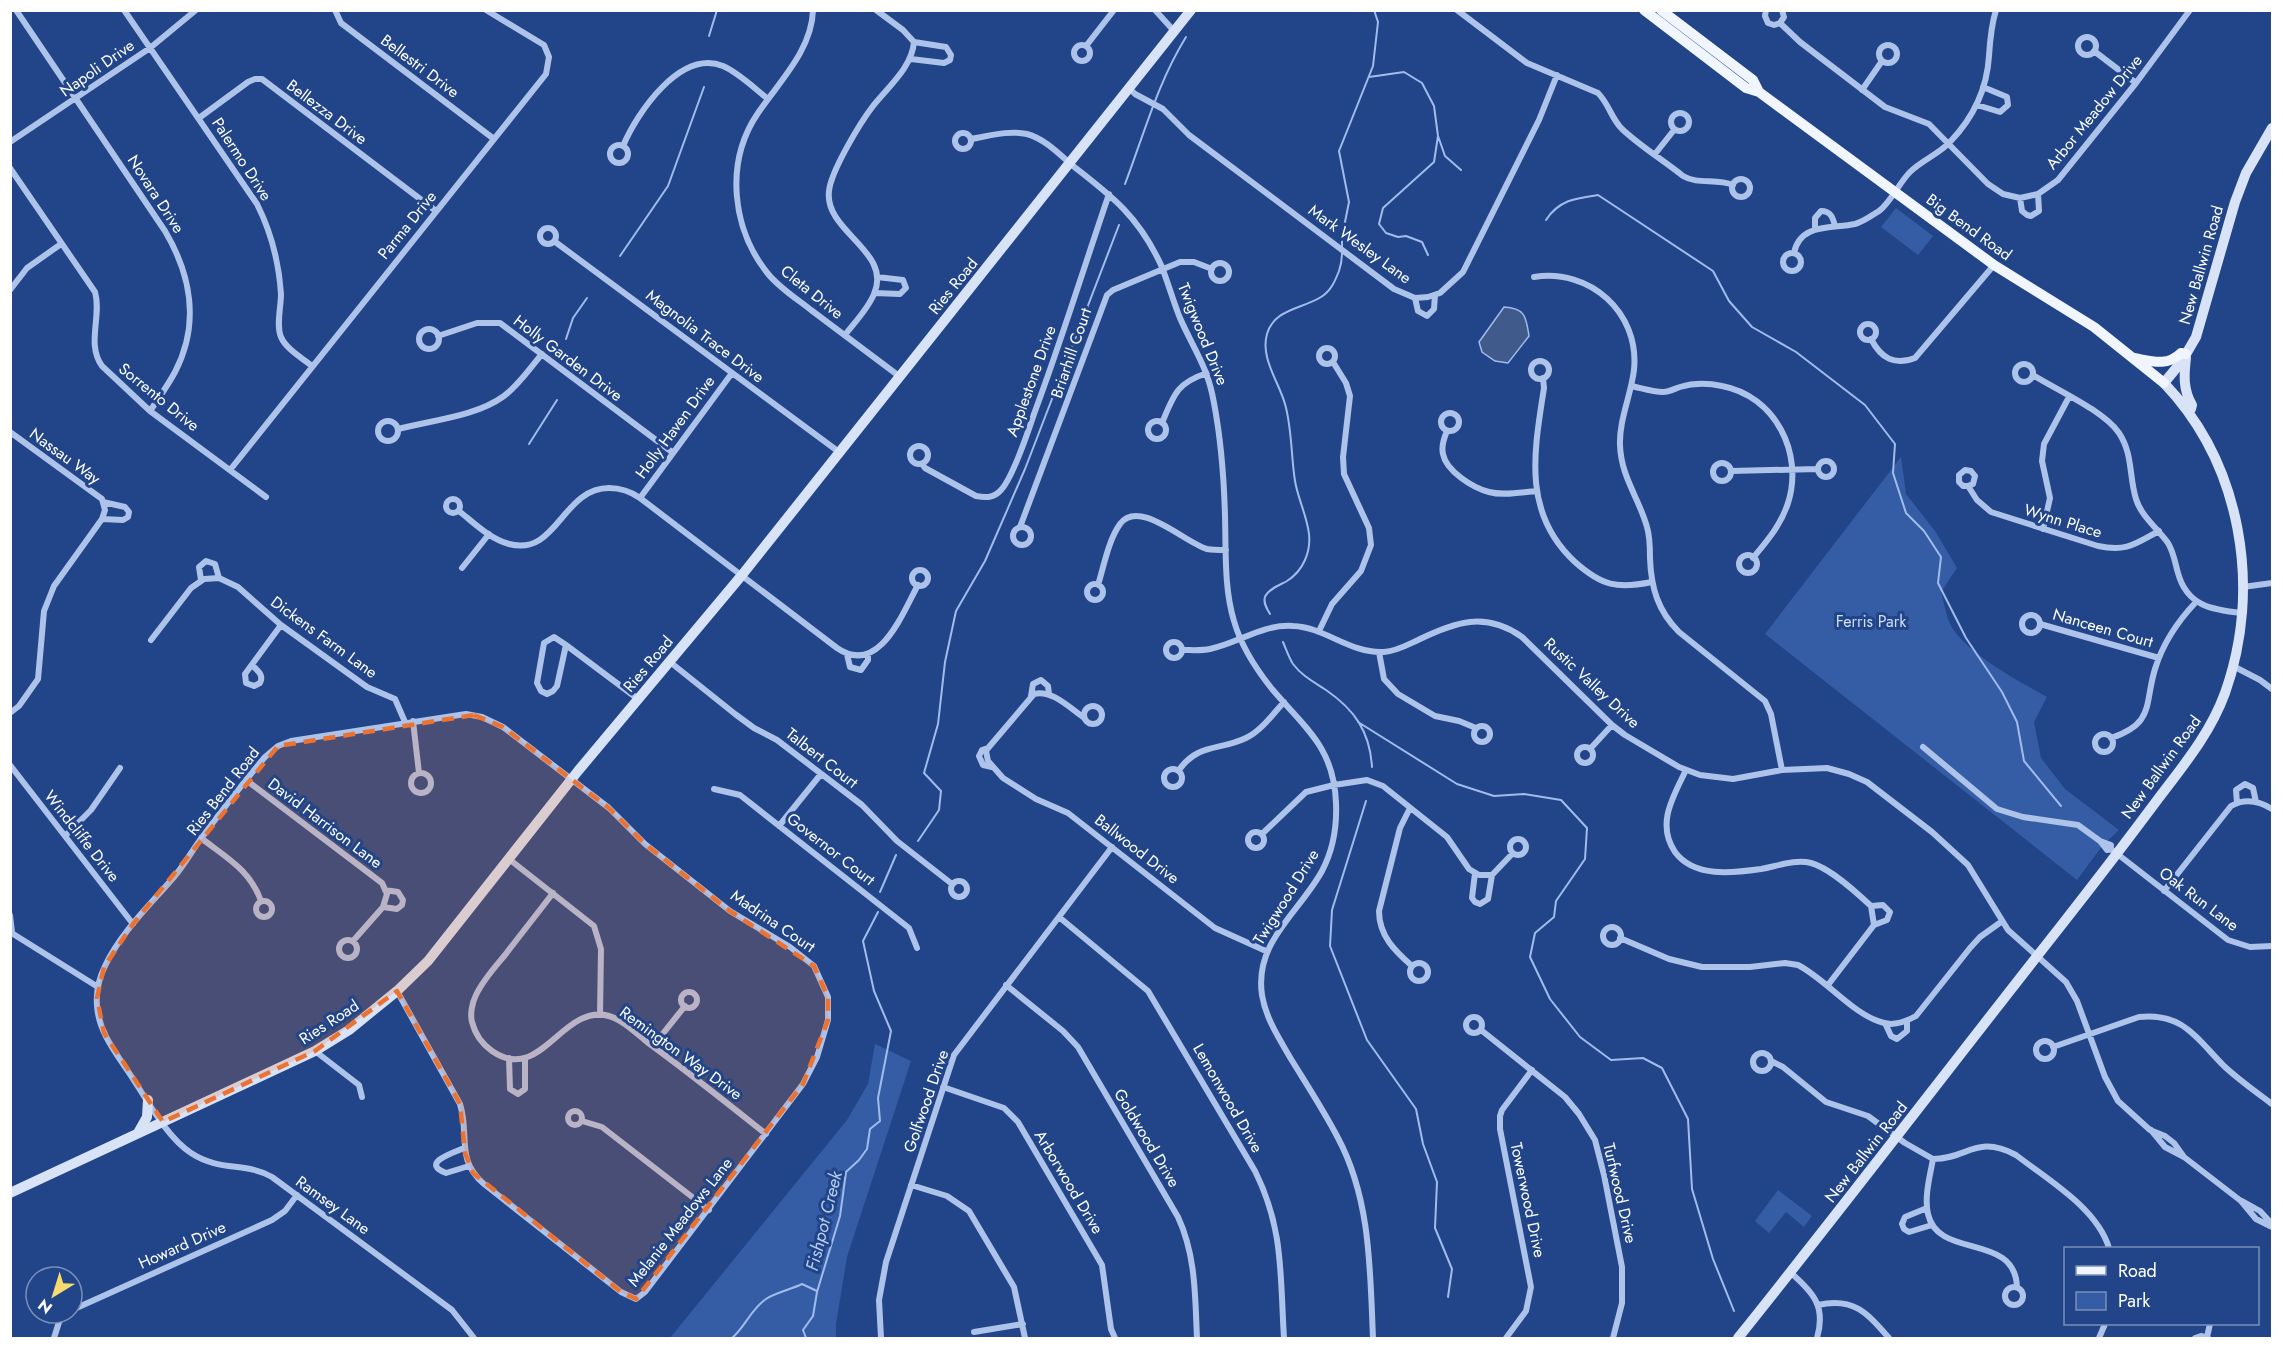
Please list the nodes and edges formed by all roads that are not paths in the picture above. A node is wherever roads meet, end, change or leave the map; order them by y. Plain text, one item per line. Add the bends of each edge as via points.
1 (16, 10) edge
2 (124, 10) edge
3 (196, 10) edge
4 (335, 10) edge
5 (486, 10) edge
6 (813, 10) edge
7 (876, 10) edge
8 (1114, 10) edge
9 (1155, 10) edge
10 (1191, 10) edge
11 (1457, 10) edge
12 (1644, 10) edge
13 (1661, 10) edge
14 (1766, 10) edge
15 (1782, 10) edge
16 (1996, 10) edge
17 (2190, 10) edge
18 (1780, 23) junction
19 (1174, 32) junction
20 (914, 42) junction
21 (1086, 46) dead end
22 (150, 48) junction
23 (2094, 51) dead end
24 (911, 59) junction
25 (1882, 61) dead end
26 (1557, 75) junction
27 (2136, 83) junction
28 (1983, 87) junction
29 (1129, 88) junction
30 (1862, 90) junction
31 (1760, 92) junction
32 (76, 99) junction
33 (768, 99) junction
34 (1977, 105) junction
35 (199, 118) junction
36 (2272, 128) edge
37 (1674, 130) dead end
38 (494, 139) junction
39 (971, 139) dead end
40 (10, 142) edge
41 (1949, 143) junction
42 (623, 146) dead end
43 (1655, 154) junction
44 (1071, 164) junction
45 (10, 168) edge
46 (1733, 185) dead end
47 (1894, 191) junction
48 (1109, 194) junction
49 (2038, 194) junction
50 (2020, 198) junction
51 (436, 211) junction
52 (1835, 226) junction
53 (1815, 229) junction
54 (554, 241) dead end
55 (61, 244) junction
56 (1794, 253) dead end
57 (1994, 265) junction
58 (1163, 269) junction
59 (1212, 269) dead end
60 (877, 277) junction
61 (1534, 277) dead end
62 (10, 290) edge
63 (875, 293) junction
64 (1435, 295) junction
65 (1415, 298) junction
66 (845, 335) junction
67 (438, 336) dead end
68 (1871, 339) dead end
69 (542, 354) junction
70 (2186, 354) junction
71 (2133, 358) junction
72 (1333, 362) dead end
73 (312, 366) junction
74 (732, 373) junction
75 (1207, 373) junction
76 (2033, 375) dead end
77 (899, 376) junction
78 (1543, 378) dead end
79 (2164, 383) junction
80 (1631, 386) junction
81 (2069, 397) junction
82 (150, 411) junction
83 (2190, 412) junction
84 (1162, 423) dead end
85 (398, 429) dead end
86 (1447, 431) dead end
87 (10, 432) edge
88 (672, 452) junction
89 (839, 452) junction
90 (922, 464) dead end
91 (1793, 469) junction
92 (1818, 469) dead end
93 (230, 470) junction
94 (1731, 471) dead end
95 (1968, 486) dead end
96 (1537, 491) junction
97 (266, 497) dead end
98 (640, 498) junction
99 (103, 502) junction
100 (459, 511) dead end
101 (102, 519) junction
102 (1020, 527) dead end
103 (2043, 529) junction
104 (2159, 531) junction
105 (489, 534) junction
106 (1226, 550) junction
107 (1753, 558) dead end
108 (462, 568) dead end
109 (742, 575) junction
110 (219, 578) junction
111 (201, 580) junction
112 (1652, 582) junction
113 (2272, 583) edge
114 (918, 585) dead end
115 (1098, 585) dead end
116 (2243, 587) junction
117 (2196, 602) junction
118 (2242, 613) junction
119 (2040, 624) dead end
120 (281, 625) junction
121 (1318, 631) junction
122 (1240, 638) junction
123 (151, 640) dead end
124 (566, 645) junction
125 (1182, 650) dead end
126 (1379, 652) junction
127 (847, 654) junction
128 (868, 654) junction
129 (2159, 658) junction
130 (670, 662) junction
131 (252, 665) dead end
132 (2233, 666) junction
133 (2271, 686) edge
134 (1049, 694) junction
135 (1031, 696) junction
136 (638, 699) junction
137 (1284, 702) junction
138 (10, 713) edge
139 (1083, 717) dead end
140 (409, 722) junction
141 (1612, 725) junction
142 (1476, 728) dead end
143 (2111, 738) dead end
144 (1923, 747) dead end
145 (1590, 749) dead end
146 (10, 765) edge
147 (120, 768) dead end
148 (1179, 770) dead end
149 (1686, 770) junction
150 (1782, 770) junction
151 (420, 773) dead end
152 (820, 774) junction
153 (572, 779) junction
154 (246, 780) junction
155 (1334, 785) junction
156 (714, 789) dead end
157 (2252, 802) junction
158 (2237, 803) junction
159 (1410, 808) junction
160 (2272, 809) edge
161 (779, 826) junction
162 (1262, 834) dead end
163 (65, 836) junction
164 (201, 838) junction
165 (1112, 847) junction
166 (2114, 851) junction
167 (1513, 854) dead end
168 (509, 859) junction
169 (1475, 873) junction
170 (1492, 875) junction
171 (952, 884) dead end
172 (385, 890) junction
173 (2164, 891) junction
174 (553, 894) junction
175 (261, 901) dead end
176 (1871, 906) junction
177 (383, 907) junction
178 (10, 915) edge
179 (1059, 917) junction
180 (2001, 922) junction
181 (133, 924) junction
182 (1874, 925) junction
183 (11, 932) edge
184 (1620, 938) dead end
185 (353, 941) dead end
186 (2272, 946) edge
187 (917, 948) dead end
188 (1266, 951) junction
189 (2037, 956) junction
190 (1412, 966) dead end
191 (1006, 985) junction
192 (1828, 985) junction
193 (98, 987) junction
194 (398, 991) junction
195 (684, 1006) dead end
196 (600, 1014) junction
197 (1907, 1021) junction
198 (1885, 1023) junction
199 (1481, 1030) dead end
200 (2090, 1035) junction
201 (653, 1046) junction
202 (2053, 1047) dead end
203 (315, 1051) junction
204 (509, 1058) junction
205 (525, 1058) junction
206 (1771, 1061) dead end
207 (1532, 1071) junction
208 (943, 1087) junction
209 (362, 1098) dead end
210 (148, 1100) junction
211 (2272, 1104) edge
212 (582, 1120) dead end
213 (163, 1122) junction
214 (138, 1134) junction
215 (766, 1134) junction
216 (1897, 1137) junction
217 (464, 1148) junction
218 (1933, 1159) junction
219 (469, 1166) junction
220 (911, 1185) junction
221 (10, 1193) edge
222 (297, 1195) junction
223 (1927, 1208) junction
224 (709, 1210) junction
225 (1932, 1225) junction
226 (2272, 1225) edge
227 (2109, 1247) edge
228 (1791, 1273) junction
229 (2016, 1287) dead end
230 (84, 1305) edge
231 (1818, 1305) junction
232 (1023, 1324) junction
233 (974, 1332) dead end
234 (474, 1338) edge
235 (881, 1338) edge
236 (1025, 1338) edge
237 (1115, 1338) edge
238 (1197, 1338) edge
239 (1284, 1338) edge
240 (1373, 1338) edge
241 (1506, 1338) edge
242 (1613, 1338) edge
243 (1738, 1338) edge
244 (1817, 1338) edge
245 (1889, 1338) edge
246 (2195, 1338) edge
247 (2207, 1338) edge

1 - 32 street, Novara Drive
2 - 22 street, Palermo Drive
3 - 22 street, Napoli Drive
4 - 38 street, Bellestri Drive via 341,23
5 - 38 street, Parma Drive via 544,45 549,57 546,74
6 - 33 street, Cleta Drive via 801,53
7 - 20 street
8 - 21 street
9 - 19 street
10 - 19 street, Ries Road
11 - 26 street via 1527,63
12 - 31 main road, Big Bend Road via 1746,88
13 - 31 main road, Big Bend Road via 1753,80
14 - 18 street via 1768,23
15 - 18 street via 1784,17
16 - 28 street
17 - 27 street, Arbor Meadow Drive
18 - 30 street
19 - 29 street, Ries Road
20 - 24 street
20 - 24 street via 946,47 951,57 944,63
22 - 32 street, Napoli Drive
22 - 35 street, Palermo Drive
23 - 27 street
24 - 60 street via 860,126 829,188 830,209 866,253
25 - 30 street
26 - 43 street via 1598,93 1622,129
26 - 64 street via 1539,120 1467,264 1452,284
27 - 49 street, Arbor Meadow Drive via 2058,180
28 - 34 street
28 - 34 street via 2007,97 2008,105 2000,112
29 - 44 street, Ries Road
29 - 65 street, Mark Wesley Lane via 1163,109 1189,135 1394,289
30 - 41 street via 1894,112 1929,124
31 - 47 main road, Big Bend Road
32 - 40 street, Napoli Drive
32 - 82 street, Novara Drive via 177,251 188,286 189,323 184,347 176,371
33 - 42 street via 725,67 692,66 672,79 640,114
33 - 66 street, Cleta Drive via 753,120 740,155 736,191 743,227 770,276
34 - 41 street
35 - 51 street, Bellezza Drive via 248,82 262,80
35 - 73 street, Palermo Drive via 264,218 280,285 280,335
36 - 70 street, New Ballwin Road via 2246,173 2204,315
37 - 43 street
38 - 51 street, Parma Drive
39 - 44 street, Twigwood Drive via 1027,134 1043,141
41 - 47 street via 1910,171
41 - 50 street via 1988,184 2003,194
43 - 46 street via 1688,179
44 - 48 street, Twigwood Drive
44 - 77 street, Ries Road
45 - 55 street, Sorrento Drive
47 - 52 street via 1881,209 1864,221
47 - 57 main road, Big Bend Road
48 - 58 street, Twigwood Drive via 1141,228
48 - 90 street, Applestone Drive via 1053,363 1004,486 993,496 976,496
49 - 50 street, Arbor Meadow Drive
49 - 50 street via 2039,210 2031,216 2022,211
51 - 73 street, Parma Drive
52 - 53 street
52 - 53 street via 1832,215 1821,211 1815,218
53 - 56 street via 1801,238
54 - 74 street, Magnolia Trace Drive
55 - 62 street via 27,268
55 - 82 street, Sorrento Drive via 95,292 98,360
57 - 68 street via 1915,358 1896,362 1889,359 1881,355
57 - 71 main road, Big Bend Road via 2094,327
58 - 59 street, Briarhill Court via 1186,261
58 - 75 street, Twigwood Drive
58 - 102 street, Briarhill Court via 1113,290 1103,302
60 - 63 street
60 - 63 street via 903,280 906,288 900,294
61 - 80 street via 1547,275 1581,281 1611,300 1633,341
63 - 66 street
64 - 65 street, Mark Wesley Lane
64 - 65 street via 1434,309 1426,316 1418,311
66 - 77 street, Cleta Drive
67 - 69 street, Holly Garden Drive via 492,322 506,326
69 - 85 street via 516,385 492,403
69 - 88 street, Holly Garden Drive
70 - 71 main road via 2162,362
70 - 79 street, New Ballwin Road
70 - 83 street via 2184,382 2192,405
71 - 79 main road, Big Bend Road
72 - 121 street via 1350,396 1344,474 1369,528 1371,545 1361,572 1332,604
73 - 93 street, Parma Drive
74 - 88 street, Holly Haven Drive
74 - 89 street, Magnolia Trace Drive
75 - 84 street via 1184,383
75 - 106 street, Twigwood Drive via 1222,464
76 - 81 street
77 - 89 street, Ries Road
78 - 96 street via 1535,447
79 - 83 street, New Ballwin Road
80 - 91 street via 1664,392 1690,385 1716,385 1748,396 1782,429
80 - 112 street via 1622,423 1622,466 1648,529
81 - 103 street via 2044,444 2043,468 2050,498
81 - 104 street via 2102,416 2118,431 2129,453 2139,506
82 - 93 street, Sorrento Drive
83 - 116 street, New Ballwin Road via 2226,483 2238,535
86 - 96 street via 1443,457 1472,484 1490,493
87 - 99 street, Nassau Way
88 - 98 street, Holly Haven Drive
89 - 109 street, Ries Road
91 - 92 street
91 - 94 street
91 - 107 street via 1785,512
93 - 97 street, Sorrento Drive
95 - 103 street, Wynn Place via 1991,512
96 - 112 street via 1550,531 1581,567 1612,585 1627,587
98 - 105 street via 627,490 590,491 573,504 547,535 523,546 508,544
98 - 109 street
99 - 101 street, Nassau Way
99 - 101 street, Nassau Way via 125,507 129,512 123,520
100 - 105 street
101 - 138 street via 54,586 44,611 38,679
103 - 104 street, Wynn Place via 2121,549
104 - 117 street via 2170,547 2184,588
105 - 108 street
106 - 115 street via 1207,548 1144,516 1130,516 1116,531
106 - 122 street, Twigwood Drive via 1231,606
109 - 127 street
109 - 130 street, Ries Road
110 - 111 street
110 - 111 street, Dickens Farm Lane via 216,566 206,561 199,567
110 - 120 street, Dickens Farm Lane via 238,587
111 - 123 street, Dickens Farm Lane via 186,593
112 - 150 street via 1657,602 1673,625 1765,701
113 - 116 street
114 - 128 street via 889,638
116 - 118 street, New Ballwin Road
117 - 118 street
117 - 129 street via 2171,632
118 - 132 street, New Ballwin Road
119 - 129 street, Nanceen Court
120 - 131 street
120 - 140 street, Dickens Farm Lane via 367,687 395,699
121 - 122 street, Rustic Valley Drive via 1279,626
121 - 126 street, Rustic Valley Drive via 1358,649
122 - 125 street, Rustic Valley Drive via 1208,649
122 - 137 street, Twigwood Drive
124 - 124 street via 554,637 544,643 537,683 543,693 550,693 557,686
124 - 136 street
126 - 141 street, Rustic Valley Drive via 1395,650 1454,624 1479,621 1497,625 1522,637
126 - 142 street via 1384,679 1398,694 1434,716
127 - 128 street
127 - 128 street via 850,668 861,670
129 - 143 street via 2143,718
130 - 136 street, Ries Road
130 - 152 street, Talbert Court
132 - 133 street
132 - 166 street, New Ballwin Road via 2205,736
134 - 135 street via 1038,692
134 - 135 street, Ballwood Drive via 1048,686 1041,680 1033,684
134 - 139 street, Ballwood Drive
135 - 165 street, Ballwood Drive via 988,748 986,755 992,767 1021,790 1068,813
136 - 153 street, Ries Road
137 - 148 street via 1251,735 1198,752
137 - 155 street, Twigwood Drive via 1322,748
140 - 151 street
140 - 153 street, Ries Bend Road via 466,714 482,717 503,727
140 - 154 street, Ries Bend Road via 291,741 271,752
141 - 145 street
141 - 149 street, Rustic Valley Drive
144 - 166 street via 1997,809 2078,825 2107,850
146 - 163 street, Windcliffe Drive
147 - 163 street via 91,810
149 - 150 street, Rustic Valley Drive via 1733,779
149 - 176 street via 1666,818 1667,835 1683,860 1703,870 1720,872 1800,861 1811,863 1825,868
150 - 180 street, Rustic Valley Drive via 1827,768 1866,782 1950,846 1968,865
152 - 161 street
152 - 171 street, Talbert Court
153 - 168 street, Ries Road
153 - 215 street, Madrina Court via 617,815 645,844 738,917 790,946 820,976 828,997 822,1044 808,1076
154 - 164 street, Ries Bend Road
154 - 172 street, David Harrison Lane via 376,877
155 - 159 street via 1376,782
155 - 162 street via 1306,792
155 - 188 street, Twigwood Drive via 1335,829 1327,860
156 - 161 street, Governor Court via 740,795
157 - 158 street
157 - 158 street via 2253,788 2245,784 2236,790
157 - 160 street
158 - 173 street via 2226,810
159 - 169 street via 1447,837
159 - 190 street via 1400,828 1379,920 1388,943
161 - 187 street, Governor Court via 909,928
163 - 181 street, Windcliffe Drive
164 - 175 street via 248,875
164 - 181 street, Ries Bend Road via 175,876
165 - 179 street, Golfwood Drive
165 - 188 street, Ballwood Drive via 1215,928
166 - 173 street, Oak Run Lane
166 - 189 street, New Ballwin Road
167 - 170 street
168 - 174 street
168 - 194 street, Ries Road via 421,969
169 - 170 street
169 - 170 street via 1472,898 1480,904 1488,899
172 - 177 street, David Harrison Lane
172 - 177 street, David Harrison Lane via 398,892 403,900 397,909
173 - 186 street, Oak Run Lane via 2235,943
174 - 196 street via 596,931 601,949
174 - 204 street via 485,980 473,1003 471,1019 477,1036 489,1049
176 - 182 street
176 - 182 street via 1883,905 1890,912 1887,920
177 - 185 street, David Harrison Lane
178 - 183 street
179 - 191 street, Golfwood Drive
179 - 239 street, Lemonwood Drive via 1148,991 1255,1171 1278,1236
180 - 189 street, Rustic Valley Drive
180 - 197 street via 1980,937 1923,1008
181 - 193 street, Ries Bend Road via 107,962
182 - 192 street
183 - 193 street
184 - 192 street via 1662,957 1702,967 1798,965
188 - 240 street, Twigwood Drive via 1261,987 1269,1020 1338,1138 1360,1199 1370,1265
189 - 200 street, Rustic Valley Drive via 2066,982
189 - 216 street, New Ballwin Road
191 - 208 street, Golfwood Drive via 954,1054
191 - 238 street, Goldwood Drive via 1078,1047 1178,1217 1192,1260
192 - 198 street via 1870,1017
193 - 210 street, Ries Bend Road via 97,1006 104,1034
194 - 203 street, Ries Road
194 - 217 street, Melanie Meadows Lane via 460,1104
195 - 201 street
196 - 201 street, Remington Way Drive via 616,1019
196 - 205 street, Remington Way Drive via 573,1023 543,1050
197 - 198 street
197 - 198 street via 1907,1031 1897,1039
199 - 207 street, Turfwood Drive
200 - 202 street
200 - 211 street via 2139,1017 2176,1021
200 - 226 street, Rustic Valley Drive via 2118,1101 2165,1147 2241,1201 2256,1219
201 - 215 street, Remington Way Drive
203 - 209 street via 359,1085
203 - 213 street, Ries Road
204 - 205 street
204 - 205 street via 510,1089 518,1094 525,1089
206 - 216 street via 1826,1102 1868,1116
207 - 241 street, Towerwood Drive via 1500,1116 1531,1287 1526,1311
207 - 242 street, Turfwood Drive via 1573,1106 1598,1150 1622,1267 1622,1303
208 - 220 street, Golfwood Drive
208 - 237 street, Arborwood Drive via 1004,1108 1018,1122 1100,1259
210 - 213 street, Ries Bend Road
210 - 214 street via 147,1118
212 - 224 street via 602,1127
213 - 214 street, Ries Road
213 - 222 street, Ramsey Lane via 192,1153 218,1165 267,1174
214 - 221 street, Ries Road
215 - 224 street, Melanie Meadows Lane
216 - 218 street
216 - 228 street, New Ballwin Road
217 - 219 street, Melanie Meadows Lane
217 - 219 street via 442,1156 437,1166 446,1173
218 - 223 street
218 - 227 street via 1988,1145 2006,1149 2089,1214
219 - 224 street, Melanie Meadows Lane via 484,1184 621,1292 636,1299
220 - 232 street via 947,1196 969,1211 1012,1282
220 - 235 street, Golfwood Drive via 881,1284
222 - 230 street, Howard Drive via 272,1220
222 - 234 street, Ramsey Lane via 452,1310
223 - 225 street
223 - 225 street via 1905,1217 1902,1224 1909,1232
225 - 229 street via 1952,1240 2002,1257 2012,1267
228 - 231 street
228 - 243 street, New Ballwin Road
231 - 244 street via 1821,1321
231 - 245 street via 1843,1303 1858,1308
232 - 233 street
232 - 236 street
246 - 247 street

